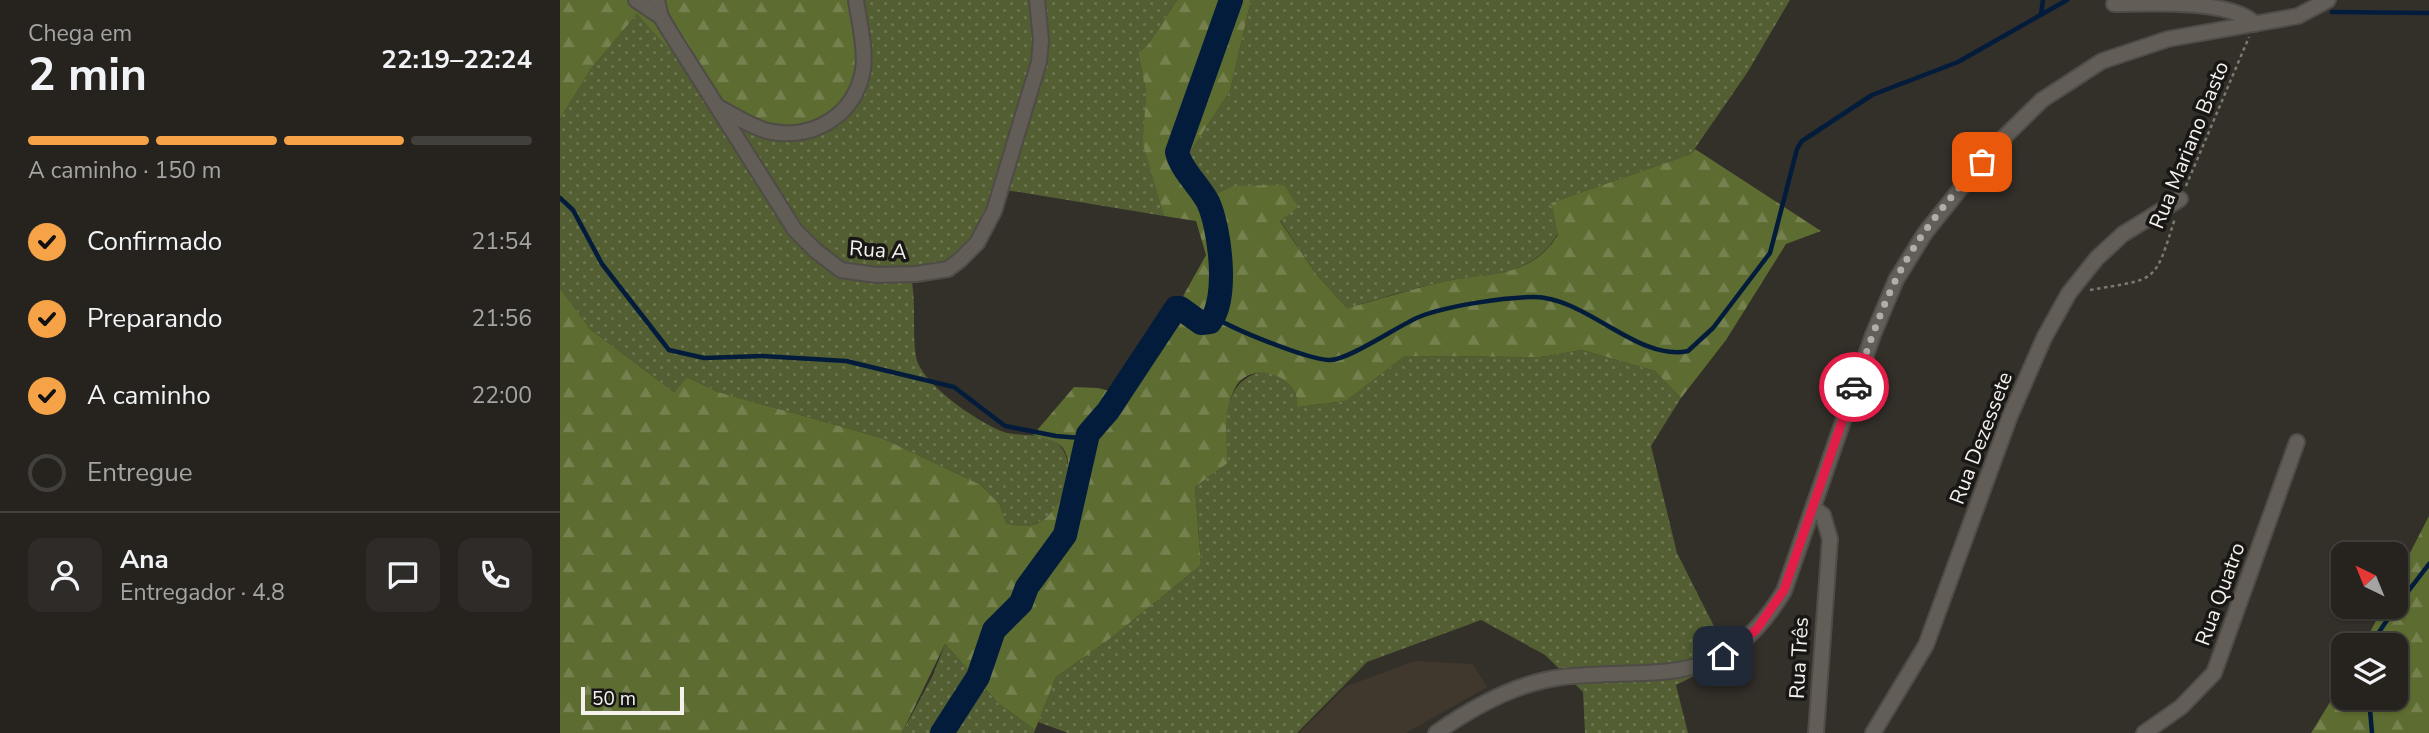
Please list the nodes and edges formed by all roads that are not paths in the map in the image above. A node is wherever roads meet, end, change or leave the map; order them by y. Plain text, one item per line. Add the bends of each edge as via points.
1 (636, 0) edge
2 (657, 0) edge
3 (856, 0) edge
4 (1037, 0) edge
5 (2328, 0) edge
6 (2114, 4) dead end
7 (661, 17) junction
8 (2255, 24) junction
9 (716, 106) junction
10 (2180, 199) road end
11 (2297, 442) dead end
12 (1814, 508) junction
13 (1464, 714) junction
14 (1436, 733) edge
15 (1459, 733) edge
16 (1816, 733) edge
17 (1873, 733) edge
18 (2144, 733) edge

1 - 7 street
2 - 7 street, Rua A
3 - 9 street via 863,68 855,96 836,118 807,132 770,132
4 - 9 street, Rua A via 1039,62 1004,186 977,243 948,269 876,275 841,270 795,230
5 - 8 street via 2298,16
6 - 8 street via 2194,1 2229,5 2249,15
7 - 9 street, Rua A
8 - 12 street via 2168,39 2102,61 2042,100 1993,148 1924,233 1896,280
10 - 17 street, Rua Dezessete via 2123,234 2069,293 2010,416 1926,645
11 - 18 street, Rua Quatro via 2214,673 2181,707
12 - 13 street via 1773,610 1723,656 1656,675 1563,677 1534,683
12 - 16 street, Rua Três via 1823,515 1830,538
13 - 14 street
13 - 15 street

